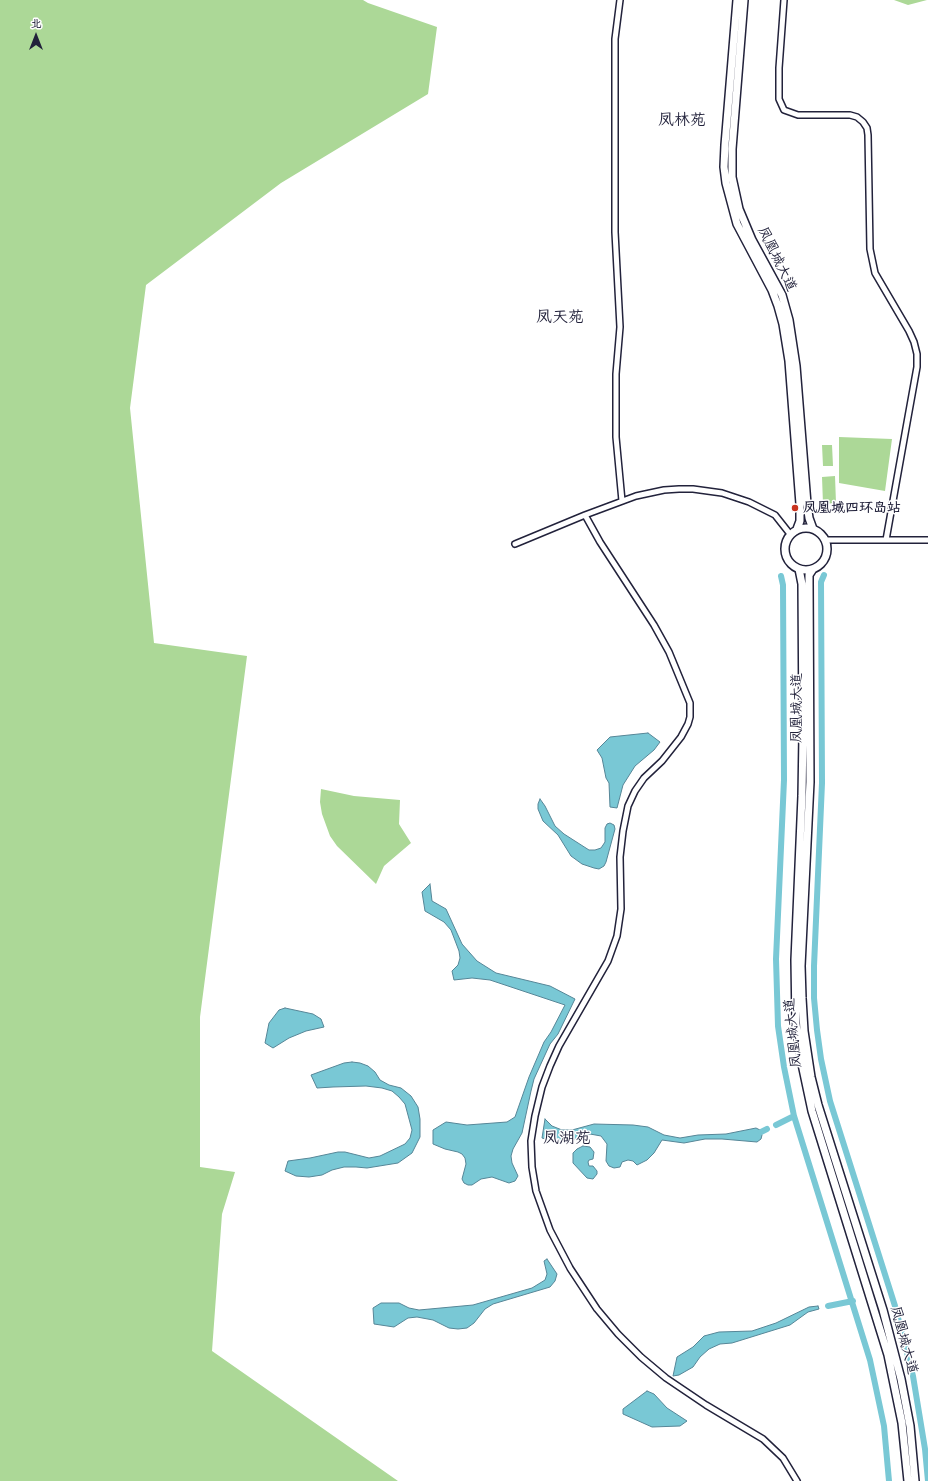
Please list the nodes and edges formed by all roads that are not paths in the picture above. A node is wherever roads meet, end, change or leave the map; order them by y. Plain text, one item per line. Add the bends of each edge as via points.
1 (620, 0) edge
2 (737, 0) edge
3 (744, 0) edge
4 (784, 0) edge
5 (622, 501) junction
6 (585, 515) junction
7 (813, 529) junction
8 (797, 530) junction
9 (790, 534) junction
10 (825, 540) junction
11 (886, 540) junction
12 (928, 540) edge
13 (515, 544) dead end
14 (799, 569) junction
15 (813, 569) junction
16 (797, 1481) edge
17 (908, 1481) edge
18 (915, 1481) edge

1 - 5 street via 615,39 615,232 620,327 616,374 616,437
2 - 8 main road, 凤凰城大道 via 724,167 729,198 738,224 772,290 783,324 790,368 800,504
3 - 7 main road, 凤凰城大道 via 732,150 734,188 739,209 782,295 789,320 796,366 807,504
4 - 11 street via 779,99 784,110 798,115 850,115 857,117 867,128 870,248 875,273 909,331 917,354
5 - 6 street
5 - 9 street via 650,492 672,489 722,493 749,502 775,515
6 - 13 street
6 - 16 street via 669,652 690,703 690,717 681,737 644,778 628,806 620,857 621,909 617,936 608,961 559,1046 542,1087 531,1141 536,1191 550,1230 567,1262 589,1298 618,1334 666,1378 763,1439 783,1458
7 - 8 main road via 805,527
7 - 10 main road
8 - 9 main road
9 - 14 main road via 786,540 784,554 787,561
10 - 11 street
10 - 15 main road via 827,554 819,566
11 - 12 street
14 - 15 main road
14 - 17 main road, 凤凰城大道 via 802,584 803,734 795,960 797,1030 812,1111 888,1355 902,1423
15 - 18 main road, 凤凰城大道 via 809,575 810,782 801,966 804,1031 818,1105 898,1365 910,1426

